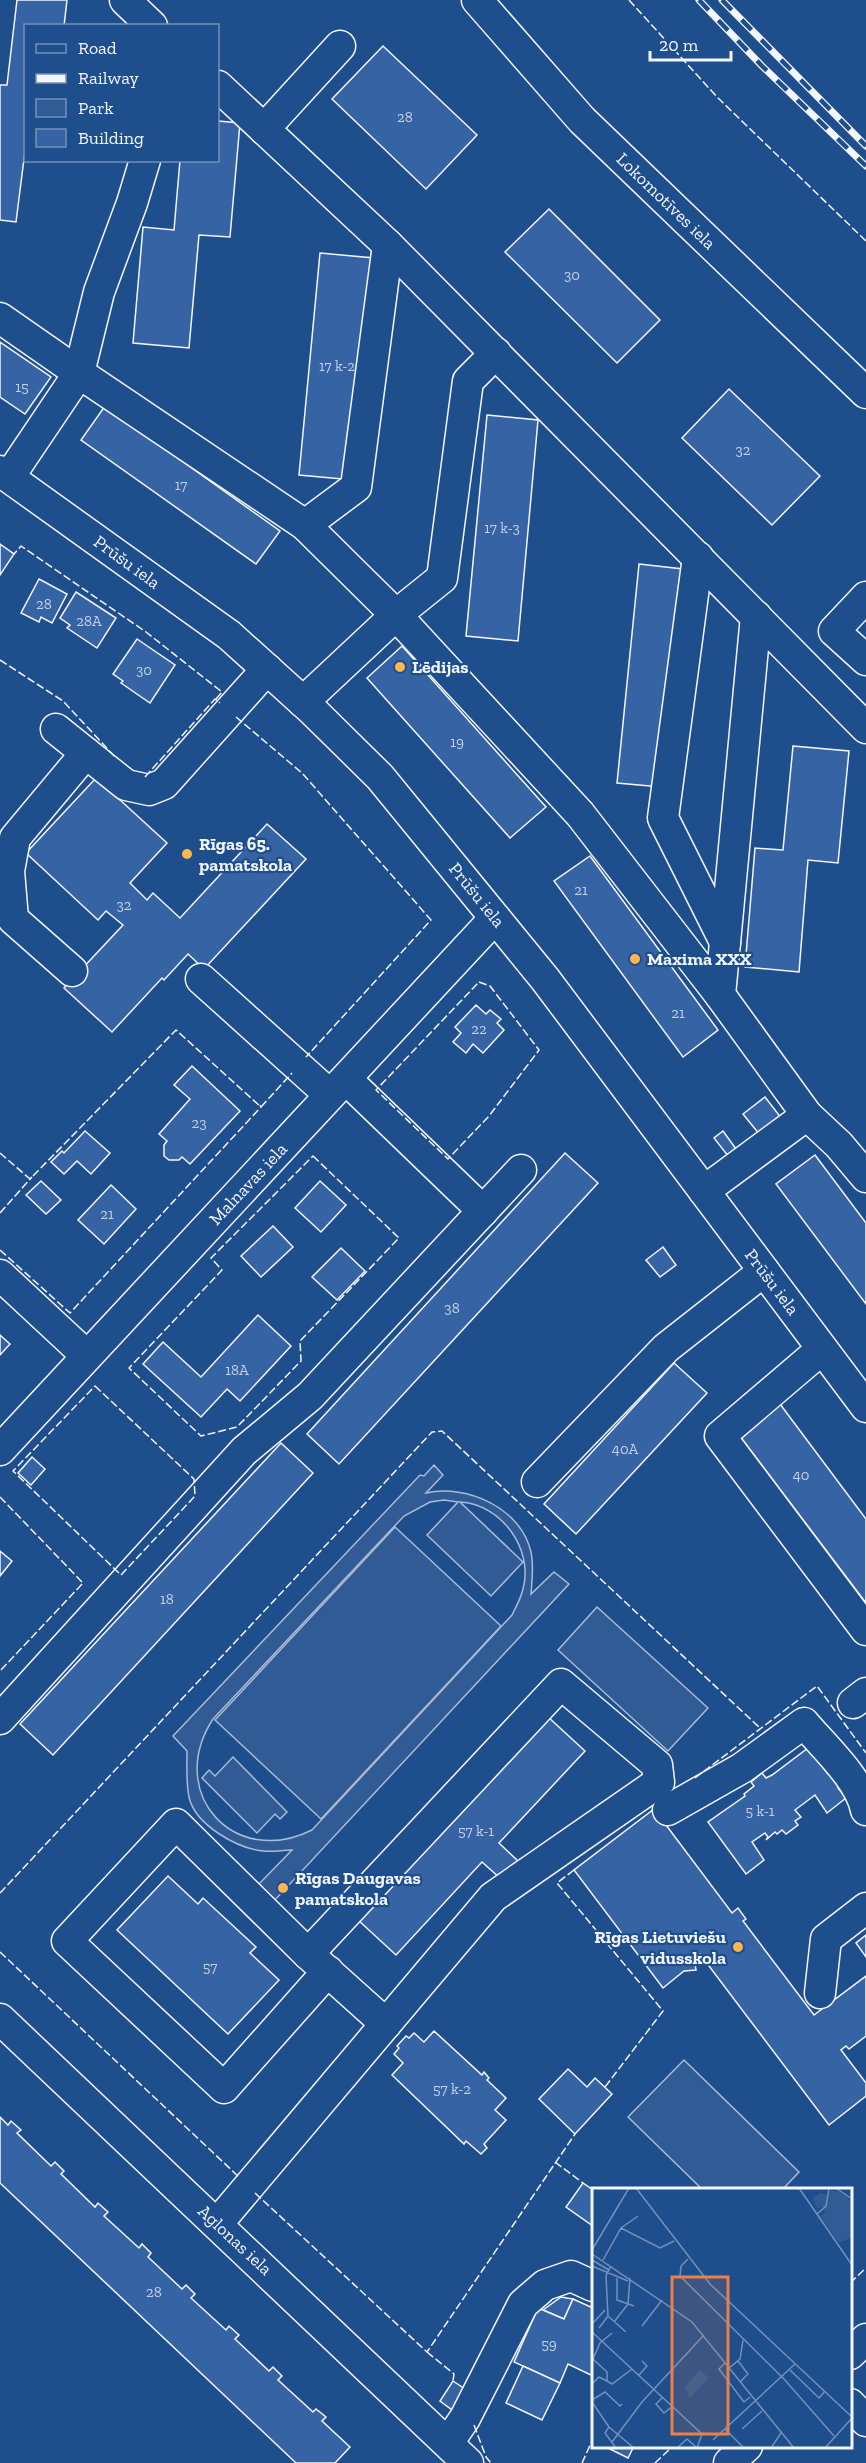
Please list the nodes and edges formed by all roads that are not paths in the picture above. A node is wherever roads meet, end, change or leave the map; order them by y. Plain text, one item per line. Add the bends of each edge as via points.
1 (125, 0) edge
2 (477, 0) edge
3 (150, 24) edge
4 (340, 46) dead end
5 (219, 87) edge
6 (264, 129) junction
7 (144, 162) edge
8 (388, 245) junction
9 (0, 318) edge
10 (496, 354) junction
11 (79, 373) junction
12 (866, 393) edge
13 (5, 474) edge
14 (305, 525) junction
15 (698, 557) junction
16 (866, 597) edge
17 (396, 615) junction
18 (756, 616) junction
19 (866, 660) edge
20 (267, 669) junction
21 (303, 702) junction
22 (866, 728) edge
23 (56, 729) dead end
24 (86, 753) junction
25 (495, 918) junction
26 (725, 942) junction
27 (72, 971) dead end
28 (201, 979) dead end
29 (720, 995) junction
30 (338, 1087) junction
31 (807, 1115) junction
32 (521, 1170) dead end
33 (866, 1177) edge
34 (704, 1191) junction
35 (483, 1211) junction
36 (764, 1271) junction
37 (0, 1275) edge
38 (822, 1348) junction
39 (87, 1356) junction
40 (866, 1407) edge
41 (0, 1450) edge
42 (537, 1482) dead end
43 (866, 1630) edge
44 (0, 1719) edge
45 (668, 1810) dead end
46 (866, 1810) edge
47 (866, 1908) edge
48 (318, 1963) junction
49 (820, 1993) dead end
50 (1, 2023) edge
51 (386, 2024) junction
52 (217, 2224) junction
53 (592, 2286) edge
54 (866, 2339) edge
55 (851, 2352) edge
56 (851, 2406) edge
57 (866, 2421) edge
58 (745, 2448) edge
59 (458, 2453) edge
60 (729, 2463) edge

1 - 3 street
2 - 12 street, Lokomotīves iela via 582,120
4 - 6 street
5 - 6 street
6 - 8 street
7 - 11 street via 99,292
8 - 10 street
8 - 14 street via 356,487
9 - 11 street
10 - 15 street
10 - 17 street via 468,381 442,578
11 - 13 street
11 - 14 street
13 - 20 street, Prūšu iela via 229,635
14 - 17 street
15 - 18 street
15 - 26 street via 663,818
16 - 19 street via 834,631
17 - 21 street
17 - 29 street via 580,814
18 - 22 street
18 - 26 street
20 - 21 street, Prūšu iela
20 - 24 street via 164,784 148,790 126,785
21 - 25 street, Prūšu iela via 380,777
23 - 24 street
24 - 27 street via 15,838 9,871 13,919
25 - 30 street, Malnavas iela
25 - 34 street, Prūšu iela
26 - 29 street
28 - 30 street
29 - 31 street
30 - 35 street
30 - 39 street, Malnavas iela
31 - 33 street
31 - 34 street
32 - 35 street
34 - 36 street, Prūšu iela
35 - 44 street via 310,1396 244,1451
36 - 38 street, Prūšu iela
36 - 42 street via 666,1348
37 - 39 street
38 - 40 street, Prūšu iela
38 - 43 street via 720,1436
39 - 41 street, Malnavas iela
45 - 46 street via 742,1768 804,1723 853,1781
47 - 49 street via 826,1939
48 - 48 street via 176,1824 67,1941 224,2088
48 - 51 street
48 - 51 street via 561,1684 657,1765 659,1782 493,1898
50 - 52 street, Aglonas iela
51 - 52 street
52 - 59 street, Aglonas iela
53 - 59 street via 571,2277 545,2286 524,2304 465,2418
54 - 55 street
56 - 57 street
58 - 60 street

